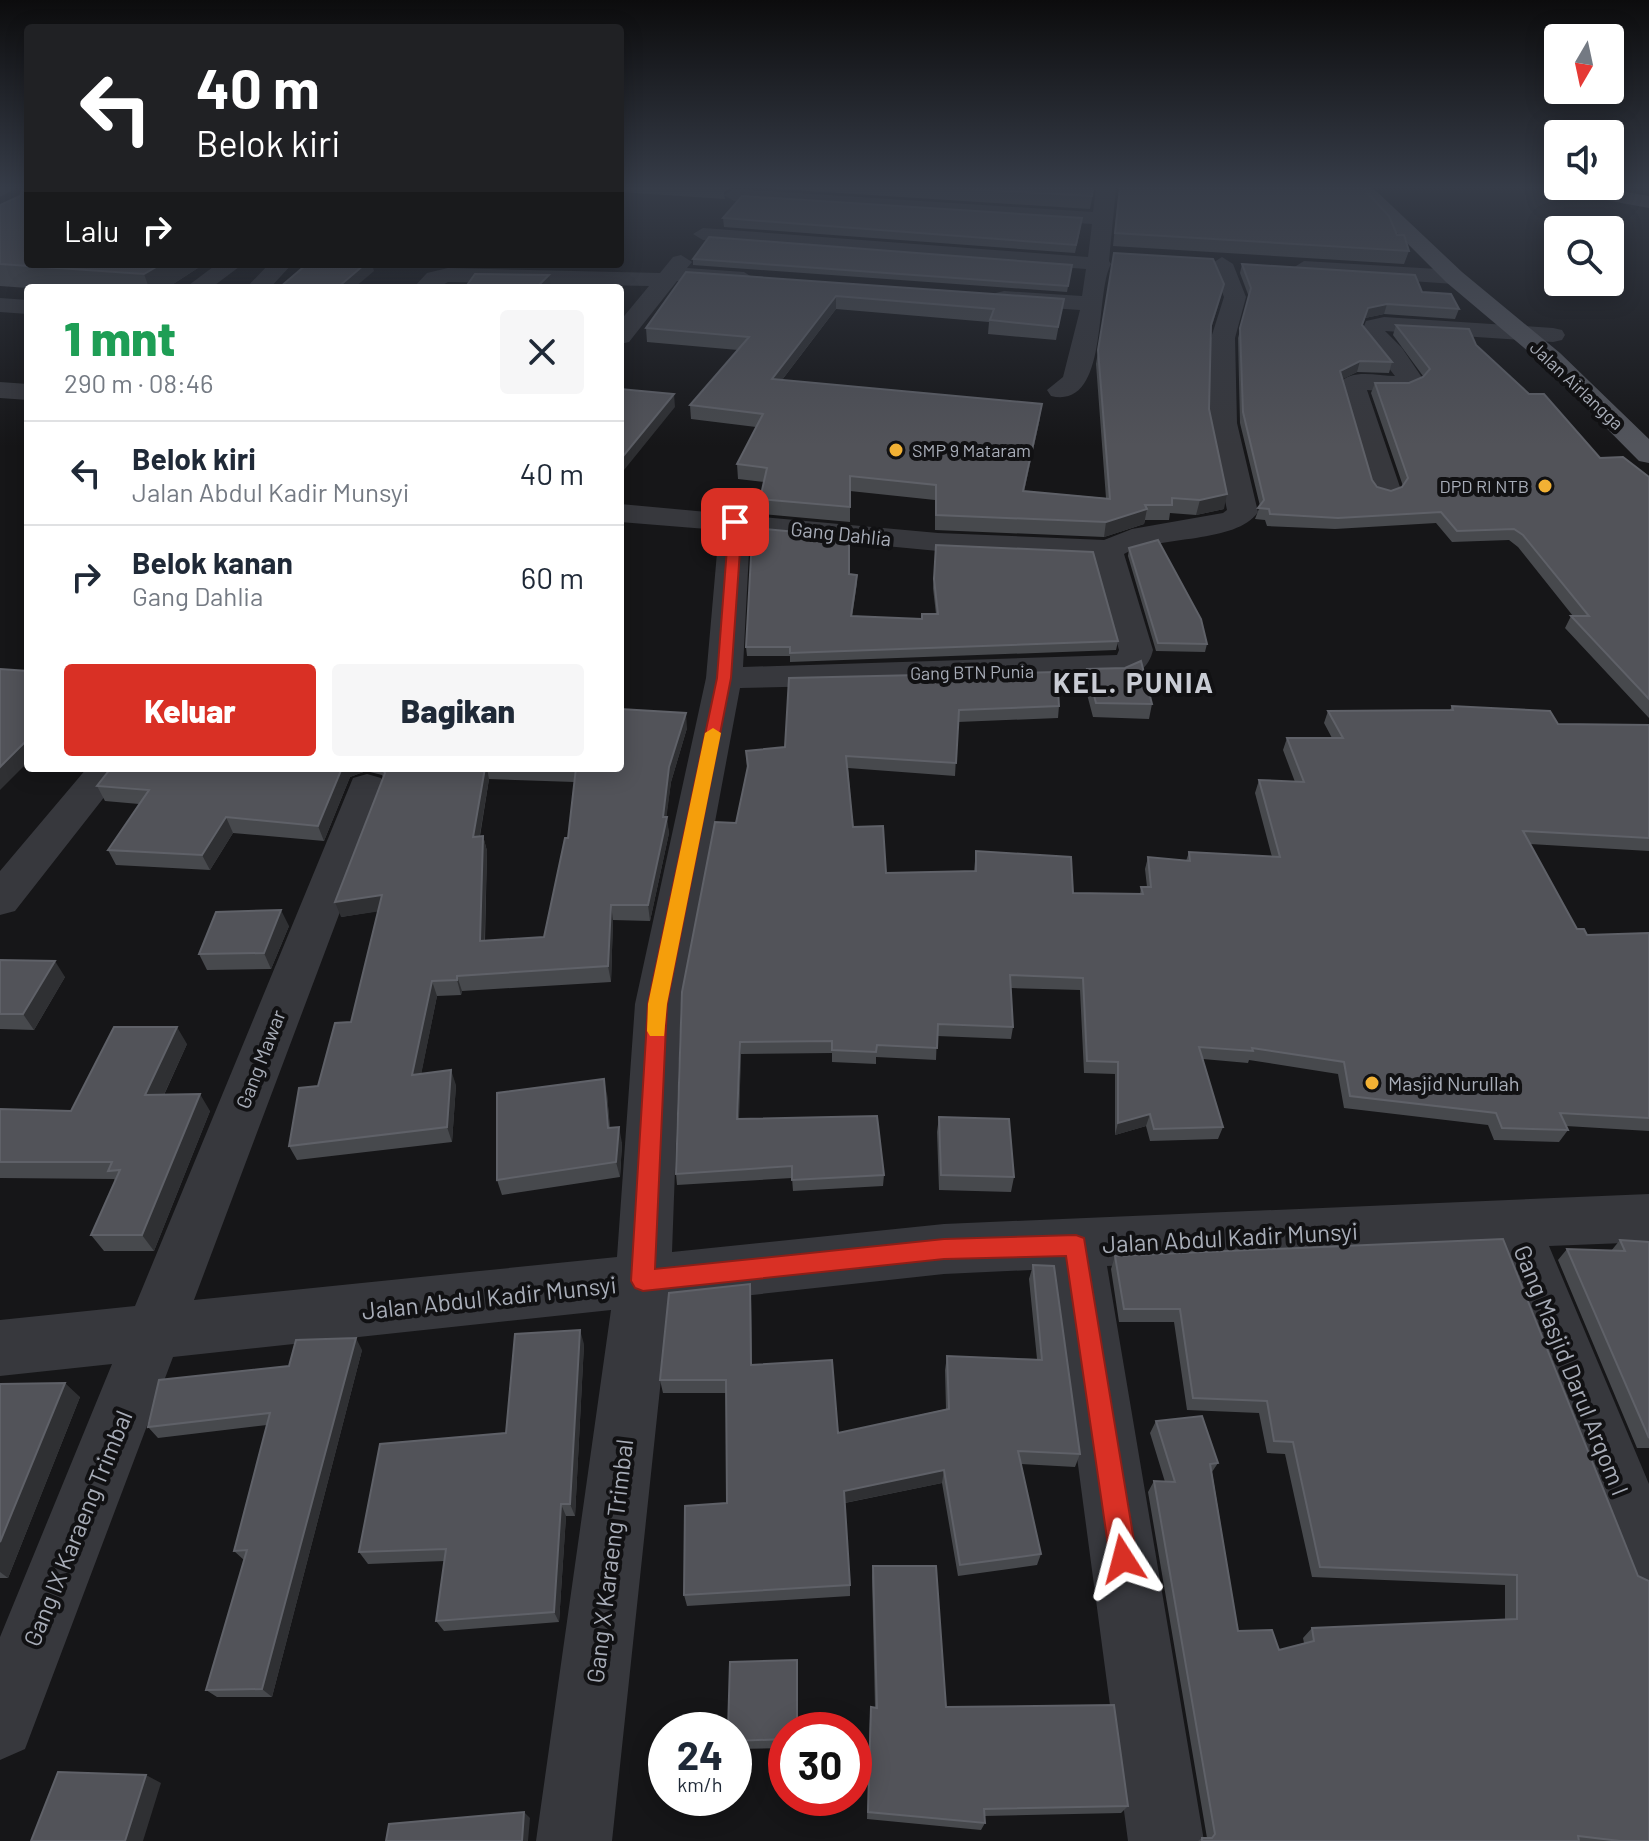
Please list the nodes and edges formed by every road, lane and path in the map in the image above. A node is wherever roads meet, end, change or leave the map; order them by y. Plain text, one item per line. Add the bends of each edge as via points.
1 (671, 274) edge
2 (1098, 274) edge
3 (1221, 274) edge
4 (1402, 274) edge
5 (1451, 274) edge
6 (1479, 274) edge
7 (669, 277) junction
8 (1454, 277) junction
9 (765, 281) edge
10 (428, 284) edge
11 (984, 296) edge
12 (1093, 304) junction
13 (0, 305) edge
14 (24, 307) edge
15 (624, 332) edge
16 (1523, 335) junction
17 (1553, 335) junction
18 (0, 390) edge
19 (1060, 390) dead end
20 (24, 392) edge
21 (1649, 425) edge
22 (1649, 455) edge
23 (1386, 490) edge
24 (624, 513) edge
25 (735, 522) junction
26 (1098, 549) junction
27 (724, 678) junction
28 (105, 772) edge
29 (367, 787) dead end
30 (0, 900) edge
31 (1649, 1218) edge
32 (1512, 1222) junction
33 (1076, 1245) junction
34 (643, 1281) junction
35 (154, 1332) junction
36 (0, 1348) edge
37 (1649, 1562) edge
38 (0, 1724) edge
39 (574, 1841) edge
40 (1166, 1841) edge

1 - 7 street
2 - 12 street
3 - 26 street via 1235,297 1223,338 1223,423 1243,512 1232,521
4 - 8 street
5 - 8 main road, Jalan Airlangga
6 - 17 main road, Jalan Airlangga
7 - 9 street
7 - 10 street via 448,275
7 - 15 street
8 - 16 main road, Jalan Airlangga
11 - 12 street
12 - 19 street via 1075,381
13 - 14 street
16 - 17 street
16 - 22 main road, Jalan Airlangga
16 - 23 street via 1384,324 1372,328 1410,379 1352,384
17 - 21 main road, Jalan Airlangga
18 - 20 street
24 - 25 street, Gang Dahlia
25 - 26 street, Gang Dahlia via 938,542
25 - 27 street
26 - 27 street, Gang BTN Punia via 1136,650 1122,668
27 - 34 street via 658,1004
28 - 30 street
29 - 35 street, Gang Mawar
31 - 32 street, Jalan Abdul Kadir Munsyi
32 - 33 street, Jalan Abdul Kadir Munsyi
32 - 37 street, Gang Masjid Darul Arqom I
33 - 34 street, Jalan Abdul Kadir Munsyi via 944,1249
33 - 40 street
34 - 35 street, Jalan Abdul Kadir Munsyi
34 - 39 street, Gang X Karaeng Trimbal
35 - 36 street, Jalan Abdul Kadir Munsyi
35 - 38 street, Gang IX Karaeng Trimbal

